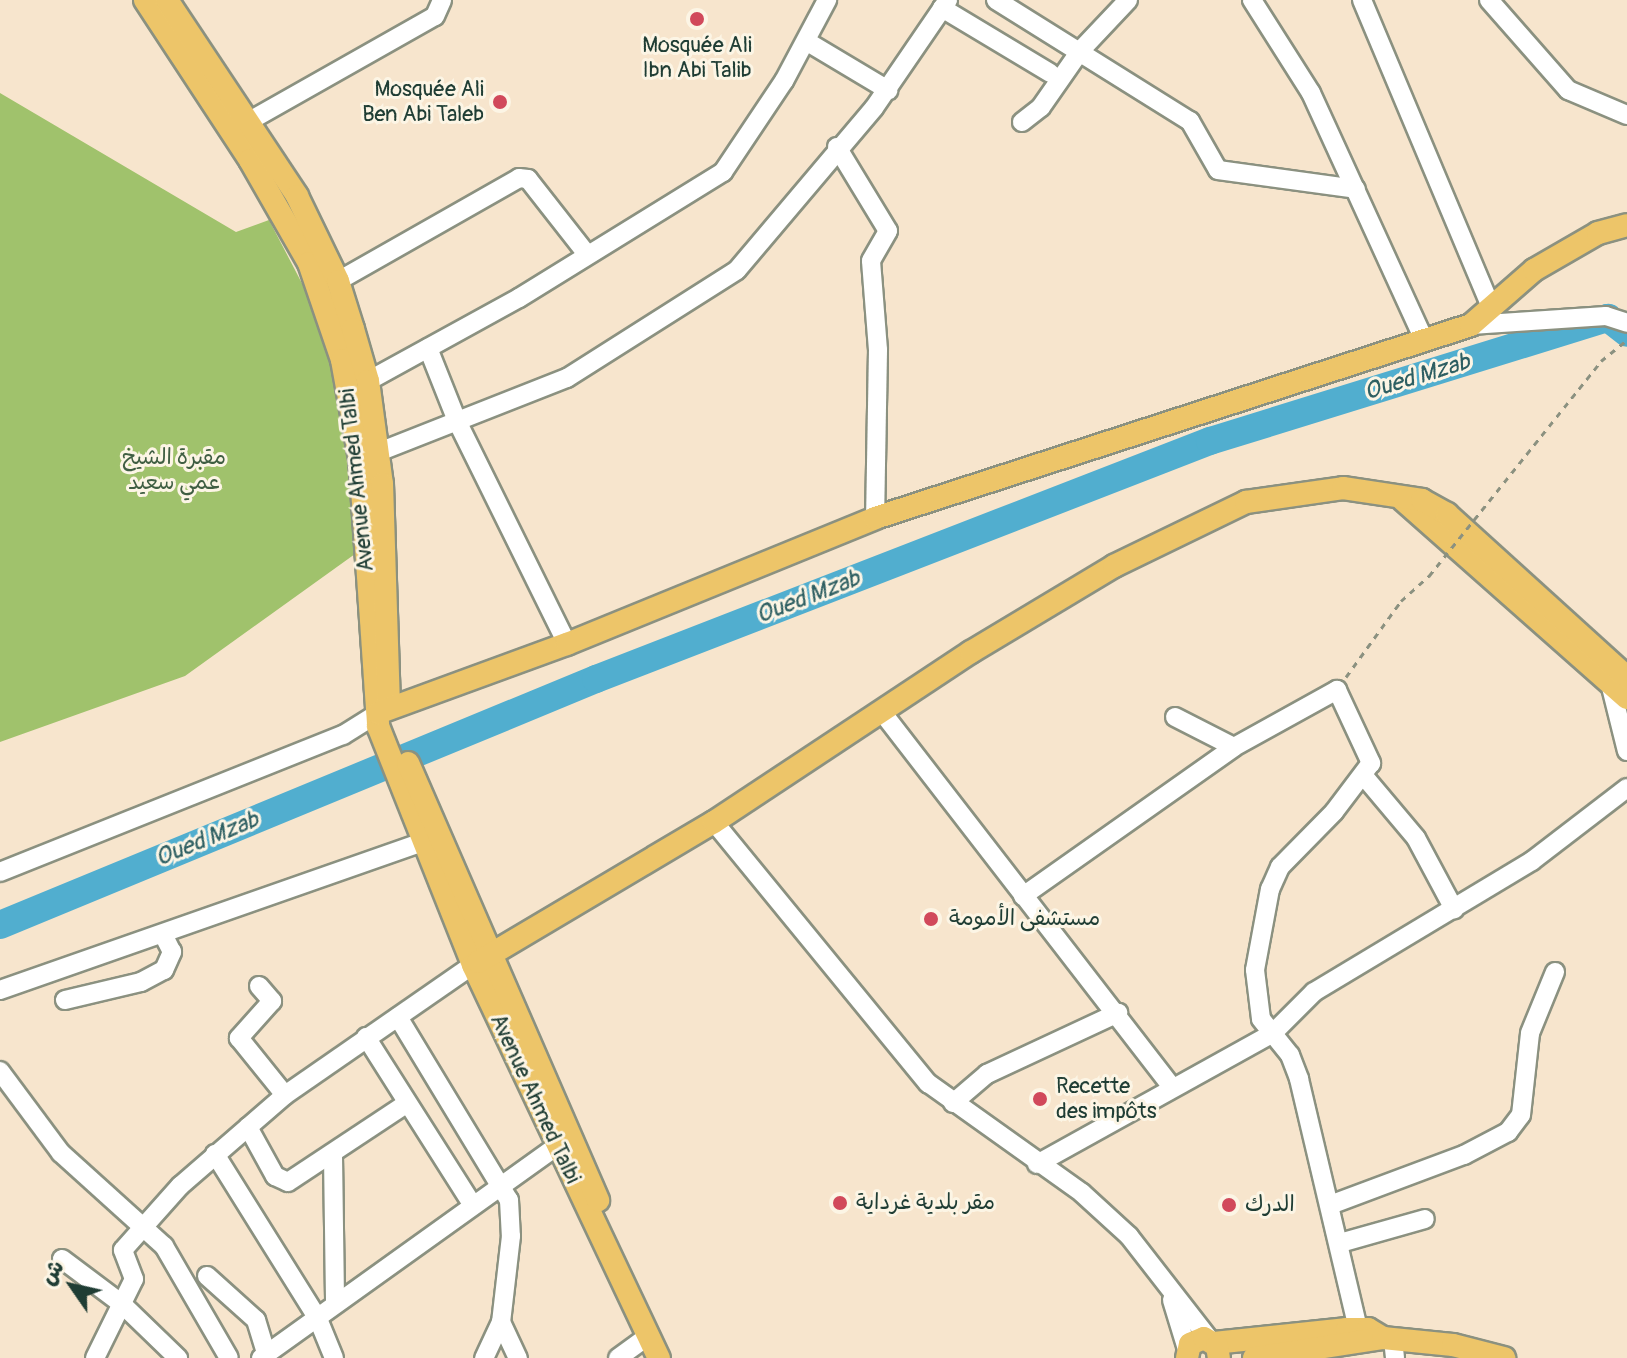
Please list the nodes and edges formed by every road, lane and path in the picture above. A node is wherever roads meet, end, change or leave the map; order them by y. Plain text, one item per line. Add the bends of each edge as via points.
1 (145, 0) edge
2 (167, 0) edge
3 (442, 0) edge
4 (1128, 0) edge
5 (1252, 0) edge
6 (1362, 0) edge
7 (1489, 0) edge
8 (1004, 2) edge
9 (819, 4) edge
10 (945, 4) edge
11 (806, 41) junction
12 (1080, 51) junction
13 (1050, 73) dead end
14 (888, 90) junction
15 (1627, 115) edge
16 (1022, 122) dead end
17 (241, 126) junction
18 (837, 147) junction
19 (1356, 189) junction
20 (1627, 225) edge
21 (586, 253) junction
22 (338, 281) junction
23 (1490, 304) junction
24 (1627, 323) edge
25 (1471, 325) junction
26 (1424, 340) junction
27 (1627, 340) edge
28 (428, 348) junction
29 (368, 381) junction
30 (457, 421) junction
31 (370, 456) junction
32 (875, 518) junction
33 (567, 644) junction
34 (1622, 687) edge
35 (1337, 690) junction
36 (882, 712) junction
37 (384, 717) junction
38 (1175, 717) dead end
39 (1234, 747) junction
40 (1627, 751) edge
41 (1363, 775) junction
42 (1627, 788) edge
43 (714, 822) junction
44 (427, 836) junction
45 (0, 872) edge
46 (1023, 896) junction
47 (1454, 909) junction
48 (163, 934) junction
49 (482, 960) junction
50 (1555, 972) dead end
51 (259, 986) dead end
52 (0, 990) edge
53 (65, 1000) dead end
54 (1118, 1013) junction
55 (398, 1017) junction
56 (1273, 1033) junction
57 (366, 1037) junction
58 (0, 1071) edge
59 (1173, 1088) junction
60 (285, 1095) junction
61 (953, 1103) junction
62 (406, 1104) junction
63 (248, 1127) junction
64 (556, 1147) junction
65 (215, 1154) junction
66 (333, 1156) junction
67 (1037, 1164) junction
68 (505, 1187) junction
69 (472, 1204) junction
70 (1330, 1205) junction
71 (1425, 1219) dead end
72 (143, 1230) junction
73 (1340, 1243) junction
74 (62, 1259) dead end
75 (207, 1276) dead end
76 (1168, 1289) junction
77 (335, 1302) junction
78 (122, 1304) junction
79 (318, 1319) junction
80 (501, 1322) junction
81 (1358, 1329) junction
82 (647, 1337) junction
83 (1390, 1345) edge
84 (1214, 1347) edge
85 (1436, 1351) edge
86 (1183, 1355) edge
87 (263, 1356) edge
88 (95, 1358) edge
89 (178, 1358) edge
90 (229, 1358) edge
91 (334, 1358) edge
92 (484, 1358) edge
93 (518, 1358) edge
94 (618, 1358) edge
95 (659, 1358) edge
96 (670, 1358) edge
97 (1254, 1358) edge
98 (1504, 1358) edge

1 - 17 main road, Avenue Ahmed Talbi
2 - 17 main road
3 - 17 street via 435,16
4 - 12 street
5 - 19 street via 1311,93
6 - 23 street
7 - 15 street via 1568,90
8 - 12 street
9 - 11 street
10 - 13 street
10 - 14 street
11 - 14 street
11 - 21 street via 723,172
12 - 16 street via 1041,107
12 - 19 street via 1190,121 1218,170
14 - 18 street
17 - 22 main road via 297,196
17 - 31 main road, Avenue Ahmed Talbi via 309,263
18 - 30 street via 737,270 567,378
18 - 32 street via 888,231 871,261 878,350
19 - 26 street
20 - 23 main road via 1606,229 1559,255
21 - 22 street via 528,179 519,178
21 - 28 street via 519,298
22 - 29 main road
23 - 25 main road
24 - 25 street via 1606,316
25 - 26 main road
26 - 32 main road
27 - 35 path, bridge via 1601,361 1429,576 1401,601
28 - 29 street
28 - 30 street
29 - 31 main road
30 - 31 street
30 - 33 street
31 - 37 main road, Avenue Ahmed Talbi
32 - 33 main road
33 - 37 main road
34 - 36 main road via 1396,494 1315,490 1217,512 1114,566
34 - 40 street
35 - 39 street
35 - 41 street via 1372,759
36 - 43 main road
36 - 46 street
37 - 44 main road, Avenue Ahmed Talbi
37 - 45 street
38 - 39 street
39 - 46 street
41 - 47 street via 1416,838
41 - 56 street via 1274,879 1255,970 1261,1019
42 - 47 street via 1532,861
43 - 49 main road
43 - 61 street via 928,1083
44 - 48 street
44 - 49 main road, Avenue Ahmed Talbi
46 - 54 street
47 - 56 street via 1314,992
48 - 52 street
48 - 53 street via 172,952 164,970 141,982
49 - 55 street
49 - 64 main road, Avenue Ahmed Talbi
49 - 96 main road
50 - 70 street via 1530,1033 1521,1115 1508,1132 1464,1155
51 - 60 street via 272,1001 239,1038
54 - 59 street
54 - 61 street via 987,1074
55 - 57 street
55 - 68 street
56 - 59 street
56 - 70 street via 1295,1065
57 - 60 street
57 - 62 street
58 - 72 street via 61,1153
59 - 67 street
60 - 63 street
61 - 67 street
62 - 66 street
62 - 69 street
63 - 65 street
63 - 66 street via 280,1181
64 - 68 street
64 - 82 main road, Avenue Ahmed Talbi
65 - 72 street
65 - 79 street
66 - 77 street
67 - 76 street via 1082,1193 1129,1236
68 - 69 street
68 - 80 street via 511,1236
69 - 77 street
70 - 73 street
71 - 73 street
72 - 78 street via 123,1250 135,1273
72 - 90 street via 164,1246
73 - 81 street
74 - 78 street
75 - 87 street via 256,1320
76 - 84 street
76 - 86 street
77 - 79 street
78 - 88 street
78 - 89 street
79 - 87 street
79 - 91 street
80 - 92 street
80 - 93 street
81 - 83 main road
81 - 84 main road
82 - 94 street
82 - 95 main road, Avenue Ahmed Talbi
83 - 85 main road
83 - 97 main road
84 - 86 main road via 1199,1338
85 - 98 main road

